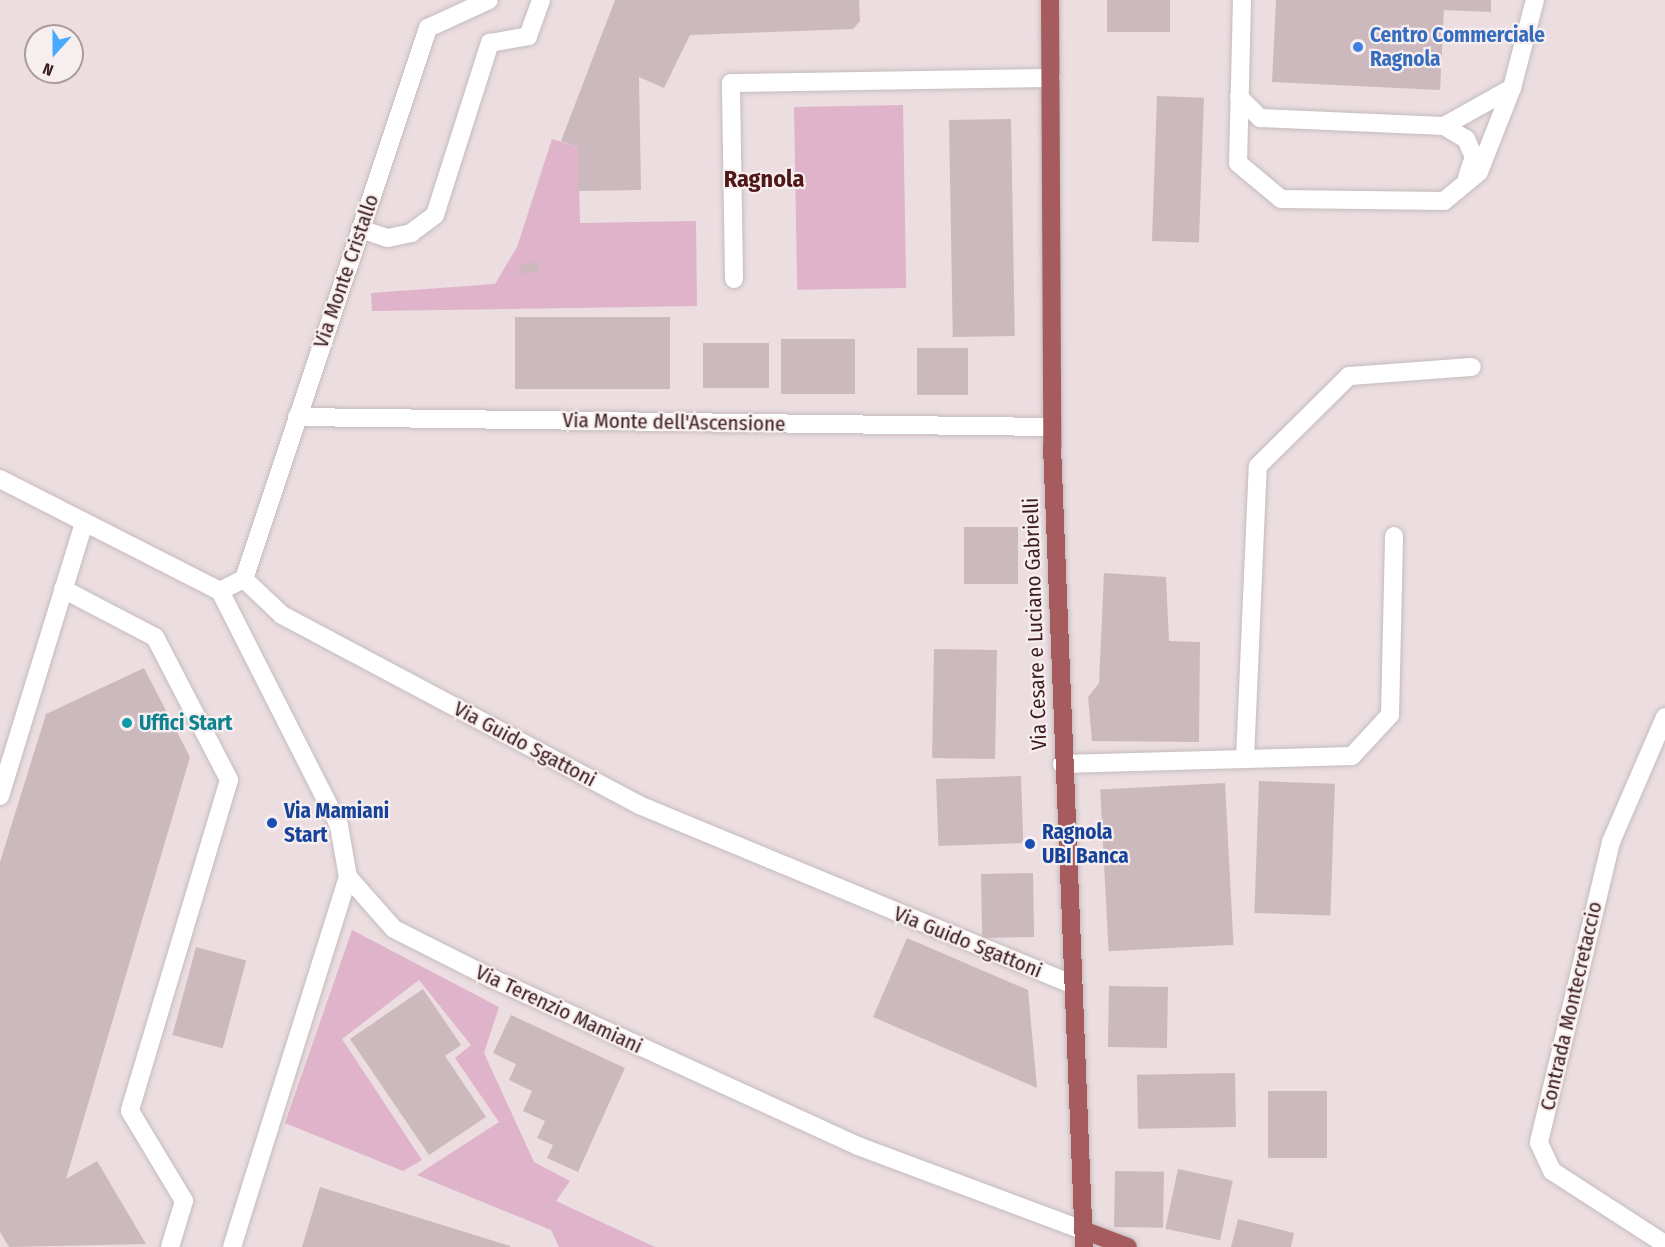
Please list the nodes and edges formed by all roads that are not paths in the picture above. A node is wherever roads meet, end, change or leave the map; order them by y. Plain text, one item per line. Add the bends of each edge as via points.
1 (489, 0) edge
2 (541, 0) edge
3 (1050, 0) edge
4 (1242, 0) edge
5 (1535, 0) edge
6 (1051, 78) junction
7 (1512, 88) junction
8 (1239, 97) junction
9 (1444, 126) junction
10 (1464, 184) junction
11 (360, 228) junction
12 (734, 279) dead end
13 (1472, 367) dead end
14 (297, 417) junction
15 (1052, 427) junction
16 (0, 480) edge
17 (84, 524) junction
18 (1394, 536) dead end
19 (244, 579) junction
20 (63, 589) junction
21 (220, 591) junction
22 (1665, 717) edge
23 (1245, 759) junction
24 (1062, 764) junction
25 (0, 796) edge
26 (348, 877) junction
27 (1074, 985) junction
28 (1083, 1239) edge
29 (1665, 1244) edge
30 (170, 1247) edge
31 (232, 1247) edge
32 (1128, 1247) edge

1 - 11 street, Via Monte Cristallo via 428,28
2 - 11 street via 528,36 490,43 435,215 411,232 388,238
3 - 6 main road, Via Cesare e Luciano Gabrielli
4 - 8 street
5 - 7 street
6 - 12 street via 731,83
6 - 15 main road, Via Cesare e Luciano Gabrielli
7 - 9 street
7 - 10 street via 1479,172
8 - 9 street via 1260,118
8 - 10 street via 1238,163 1281,199 1444,201
9 - 10 street via 1466,139 1474,157
11 - 14 street, Via Monte Cristallo
13 - 23 street via 1349,376 1258,466
14 - 15 street, Via Monte dell'Ascensione
14 - 19 street, Via Monte Cristallo
15 - 24 main road, Via Cesare e Luciano Gabrielli
16 - 17 street
17 - 20 street
17 - 21 street
18 - 23 street via 1390,715 1352,756
19 - 21 street
19 - 27 street, Via Guido Sgattoni via 282,615 639,805
20 - 25 street
20 - 30 street via 155,638 229,780 130,1111 184,1201
21 - 26 street via 339,826
22 - 29 street, Contrada Montecretaccio via 1611,842 1539,1143 1552,1171
23 - 24 street
24 - 27 main road, Via Cesare e Luciano Gabrielli
26 - 28 street, Via Terenzio Mamiani via 394,929 491,978 858,1146
26 - 31 street
27 - 28 main road, Via Cesare e Luciano Gabrielli
28 - 32 main road

